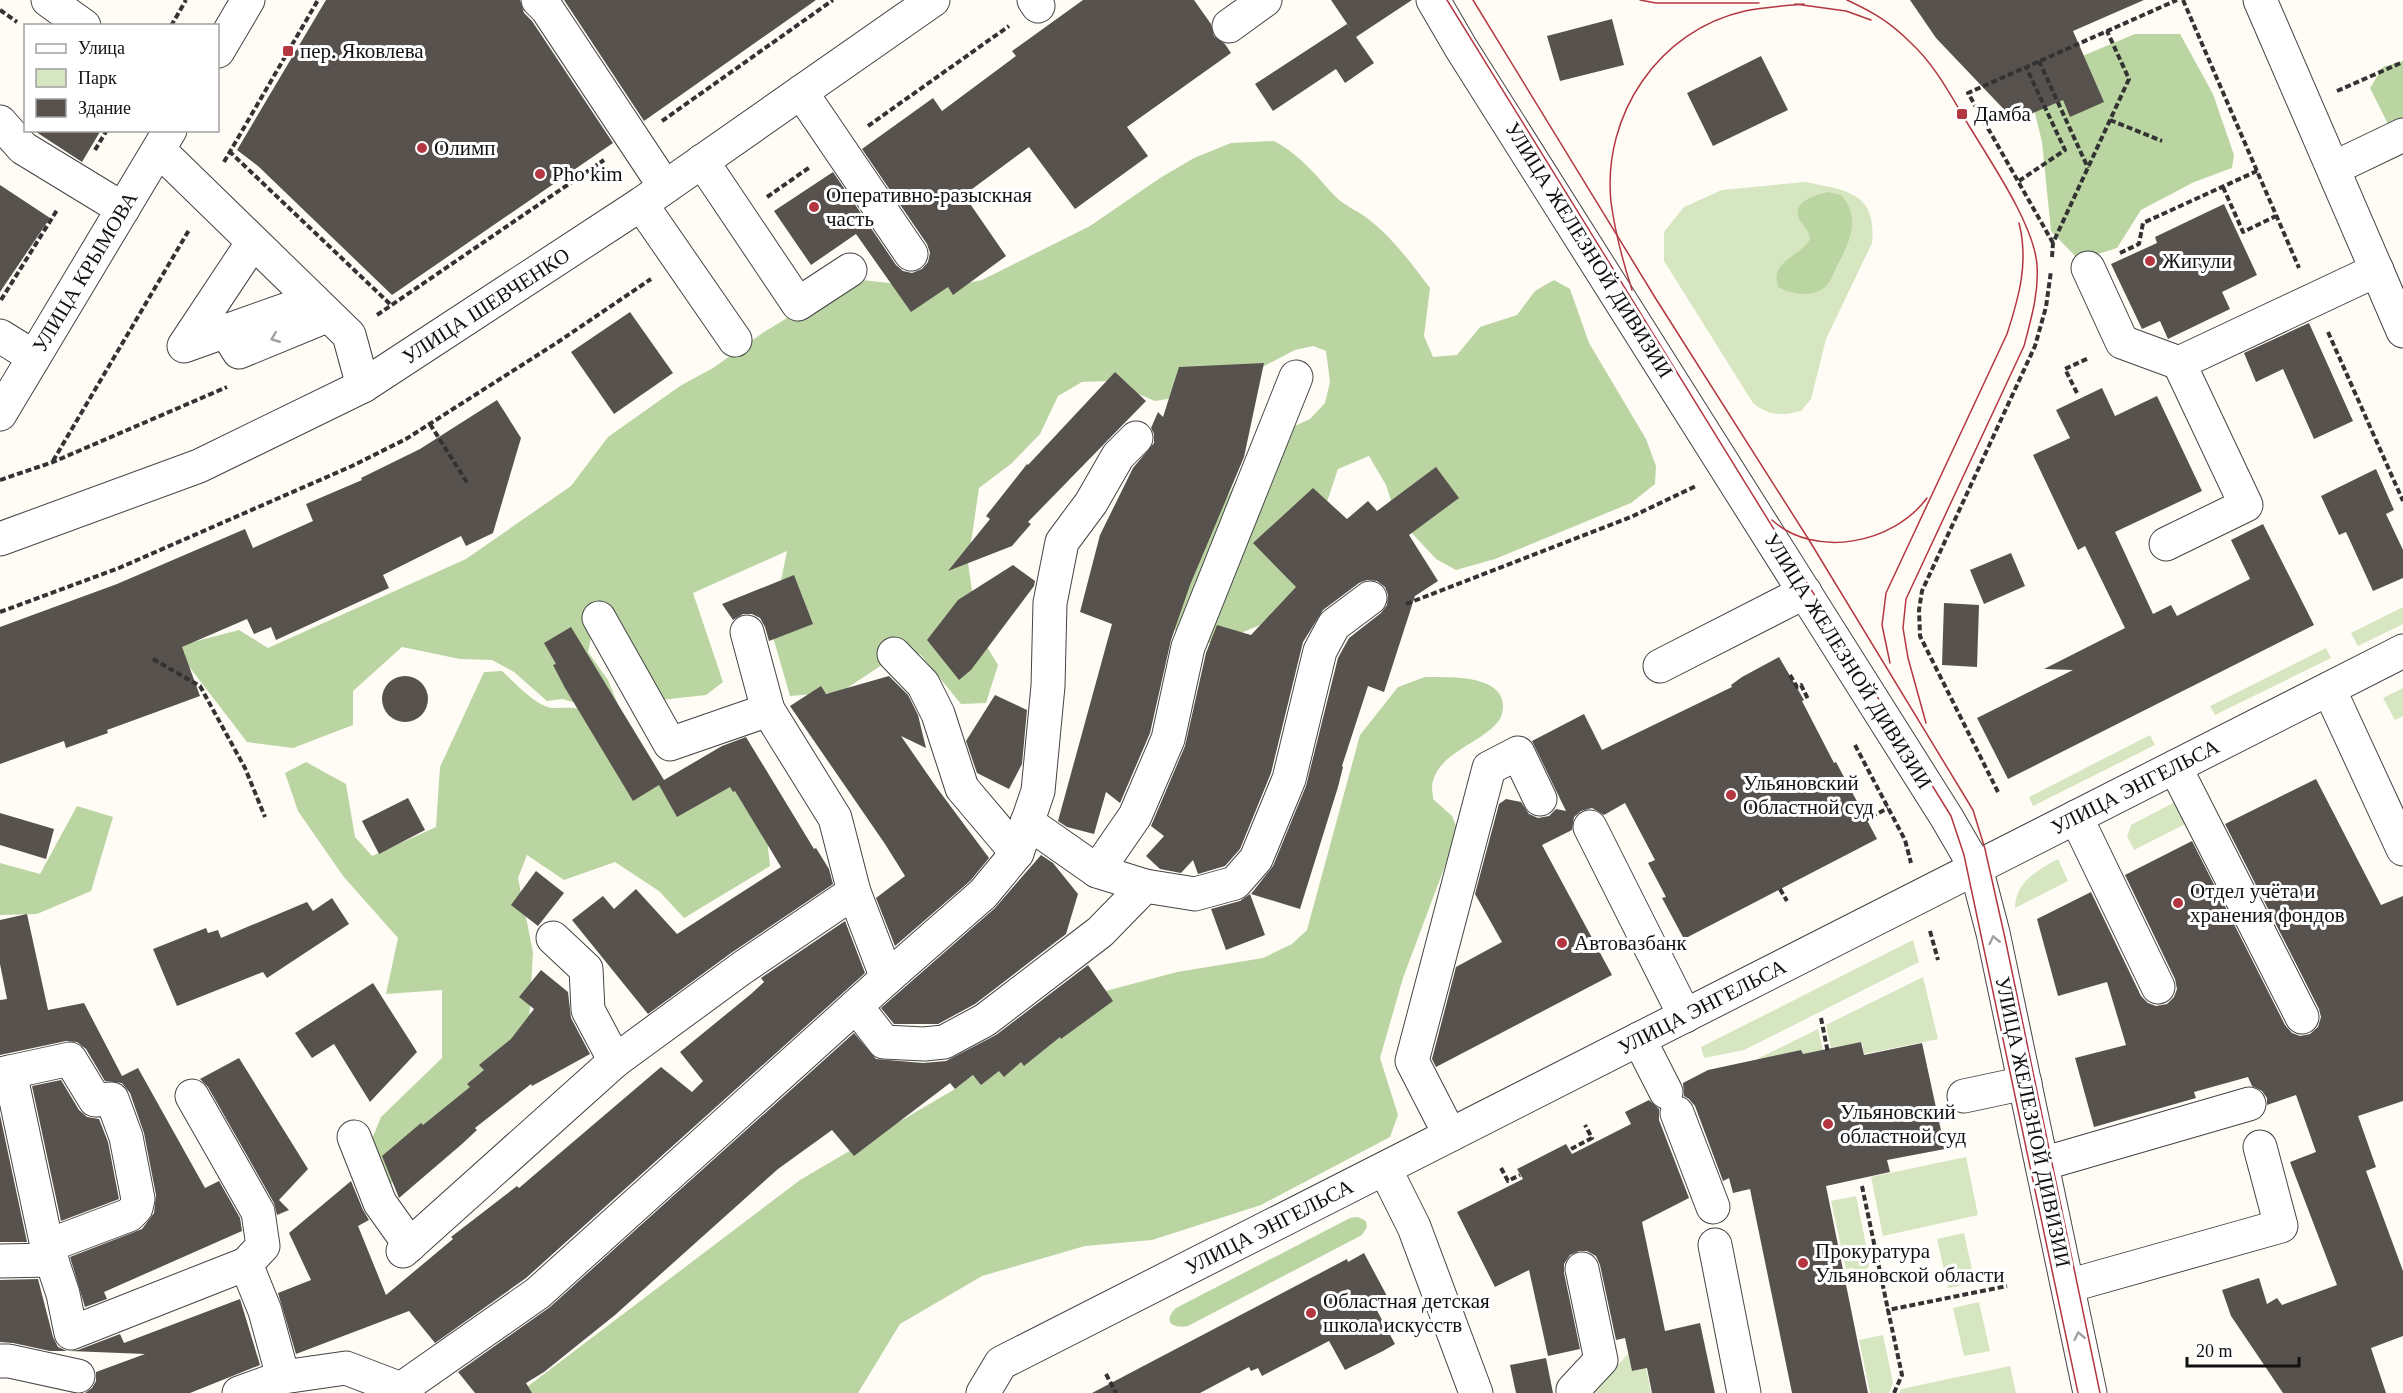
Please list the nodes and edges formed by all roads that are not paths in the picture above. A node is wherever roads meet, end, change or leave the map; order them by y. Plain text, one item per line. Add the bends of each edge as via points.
1 (48, 0) edge
2 (248, 0) edge
3 (538, 0) edge
4 (933, 0) edge
5 (1265, 0) edge
6 (1433, 0) edge
7 (2260, 0) edge
8 (81, 24) edge
9 (1229, 26) dead end
10 (219, 49) edge
11 (801, 92) junction
12 (0, 122) edge
13 (2403, 135) edge
14 (165, 140) edge
15 (702, 161) junction
16 (2334, 168) junction
17 (653, 196) junction
18 (123, 209) junction
19 (253, 242) junction
20 (911, 254) dead end
21 (2088, 268) road end
22 (850, 270) dead end
23 (2377, 270) junction
24 (321, 308) junction
25 (2403, 331) edge
26 (0, 336) edge
27 (735, 340) dead end
28 (34, 357) junction
29 (2180, 363) junction
30 (1296, 377) dead end
31 (363, 386) junction
32 (0, 414) edge
33 (1136, 438) dead end
34 (0, 539) edge
35 (2166, 544) dead end
36 (1805, 592) junction
37 (1370, 598) road end
38 (598, 618) dead end
39 (747, 632) dead end
40 (2403, 651) edge
41 (894, 654) dead end
42 (1660, 666) dead end
43 (2329, 688) junction
44 (768, 710) junction
45 (2175, 767) junction
46 (1540, 799) dead end
47 (2083, 814) junction
48 (1027, 822) junction
49 (1590, 828) dead end
50 (2403, 849) edge
51 (1017, 852) junction
52 (1976, 868) junction
53 (1097, 871) junction
54 (1145, 886) junction
55 (854, 892) junction
56 (553, 938) dead end
57 (887, 978) junction
58 (2164, 980) dead end
59 (856, 1006) junction
60 (1685, 1016) junction
61 (2302, 1017) dead end
62 (1639, 1039) junction
63 (615, 1061) junction
64 (5, 1073) edge
65 (2025, 1083) junction
66 (192, 1096) dead end
67 (1964, 1096) dead end
68 (2249, 1104) dead end
69 (1450, 1136) junction
70 (354, 1137) dead end
71 (2260, 1147) dead end
72 (2042, 1164) junction
73 (1385, 1169) junction
74 (1713, 1207) dead end
75 (1715, 1245) dead end
76 (49, 1253) junction
77 (0, 1261) edge
78 (246, 1264) junction
79 (1582, 1269) dead end
80 (2068, 1286) junction
81 (71, 1333) junction
82 (0, 1361) edge
83 (283, 1377) junction
84 (80, 1385) edge
85 (398, 1391) edge
86 (239, 1393) edge
87 (983, 1393) edge
88 (1476, 1393) edge
89 (1573, 1393) edge
90 (1744, 1393) edge
91 (2090, 1393) edge

1 - 8 street
2 - 10 street
3 - 17 street via 547,9
4 - 11 street, УЛИЦА ШЕВЧЕНКО
5 - 9 street
6 - 36 street, УЛИЦА ЖЕЛЕЗНОЙ ДИВИЗИИ
7 - 16 street
11 - 15 street, УЛИЦА ШЕВЧЕНКО
11 - 20 street
12 - 18 street via 23,148
13 - 16 street
14 - 18 street, УЛИЦА КРЫМОВА
14 - 19 street via 208,198
15 - 17 street, УЛИЦА ШЕВЧЕНКО
15 - 22 street via 798,304
16 - 23 street
17 - 27 street via 679,259
17 - 31 street, УЛИЦА ШЕВЧЕНКО
18 - 28 street, УЛИЦА КРЫМОВА
19 - 24 street
19 - 24 street via 184,346 225,330 240,352
21 - 29 street via 2122,342
23 - 25 street
23 - 29 street
24 - 31 street via 349,335
26 - 28 street
28 - 32 street, УЛИЦА КРЫМОВА
29 - 35 street via 2246,505
30 - 53 street via 1188,647 1168,739 1135,816
31 - 34 street, УЛИЦА ШЕВЧЕНКО via 199,466
33 - 48 street via 1118,456 1091,503 1062,542 1050,603 1048,686 1038,791
36 - 42 street
36 - 52 street, УЛИЦА ЖЕЛЕЗНОЙ ДИВИЗИИ
37 - 54 street via 1334,625 1320,651 1289,779 1256,859 1235,883 1195,894
38 - 44 street via 670,744
39 - 44 street
40 - 43 street, УЛИЦА ЭНГЕЛЬСА
41 - 51 street via 923,684 939,714 962,788
43 - 45 street, УЛИЦА ЭНГЕЛЬСА
43 - 50 street
44 - 55 street via 835,818
45 - 47 street, УЛИЦА ЭНГЕЛЬСА
45 - 61 street
46 - 69 street via 1518,753 1488,768 1412,1061
47 - 52 street, УЛИЦА ЭНГЕЛЬСА
47 - 58 street
48 - 51 street
48 - 53 street
49 - 60 street
51 - 57 street via 983,894
52 - 60 street, УЛИЦА ЭНГЕЛЬСА
65 -> 52 street, УЛИЦА ЖЕЛЕЗНОЙ ДИВИЗИИ
53 - 54 street
54 - 59 street via 1091,939 985,1020 944,1042 884,1042
55 - 57 street
55 - 63 street
56 - 63 street via 586,969 588,1010
57 - 59 street
59 - 85 street via 538,1293
60 - 62 street, УЛИЦА ЭНГЕЛЬСА
62 - 69 street, УЛИЦА ЭНГЕЛЬСА
62 - 74 street via 1671,1102
63 - 70 street via 407,1248 380,1203
64 - 76 street
64 - 76 street via 70,1059 95,1100 112,1099 126,1137 138,1199 136,1208 129,1215
65 - 67 street
65 - 72 street, УЛИЦА ЖЕЛЕЗНОЙ ДИВИЗИИ
66 - 78 street via 258,1212 262,1246
68 - 72 street
69 - 73 street, УЛИЦА ЭНГЕЛЬСА
71 - 80 street via 2281,1226
72 - 80 street, УЛИЦА ЖЕЛЕЗНОЙ ДИВИЗИИ
73 - 87 street, УЛИЦА ЭНГЕЛЬСА via 1001,1363
73 - 88 street via 1414,1227
75 - 90 street
76 - 77 street
76 - 81 street
78 - 81 street
78 - 83 street via 265,1311
79 - 89 street via 1601,1360
91 -> 80 street, УЛИЦА ЖЕЛЕЗНОЙ ДИВИЗИИ
81 - 84 street
82 - 84 street
83 - 85 street via 346,1368
83 - 86 street

